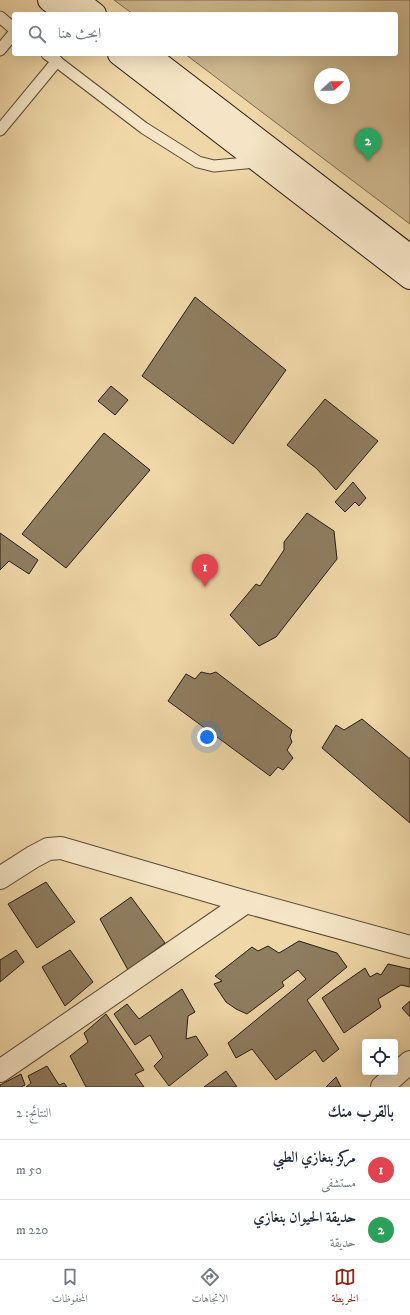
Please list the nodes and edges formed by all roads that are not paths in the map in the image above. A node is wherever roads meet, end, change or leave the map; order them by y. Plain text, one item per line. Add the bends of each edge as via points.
1 (49, 0) edge
2 (77, 0) edge
3 (64, 12) edge
4 (92, 12) edge
5 (0, 17) edge
6 (12, 27) edge
7 (12, 35) edge
8 (0, 50) edge
9 (50, 56) edge
10 (122, 56) edge
11 (150, 56) edge
12 (57, 62) junction
13 (0, 130) edge
14 (260, 162) junction
15 (410, 256) edge
16 (410, 278) edge
17 (0, 878) edge
18 (246, 902) junction
19 (410, 947) edge
20 (410, 1062) edge
21 (0, 1071) edge
22 (382, 1087) edge

1 - 3 street
2 - 4 street
5 - 6 lane
7 - 8 lane
9 - 12 lane
10 - 14 street
11 - 15 street
12 - 13 lane
12 - 14 lane via 144,128 198,162 214,166
14 - 16 street
17 - 18 street via 48,849 60,848
18 - 19 street
18 - 21 street
20 - 22 street

